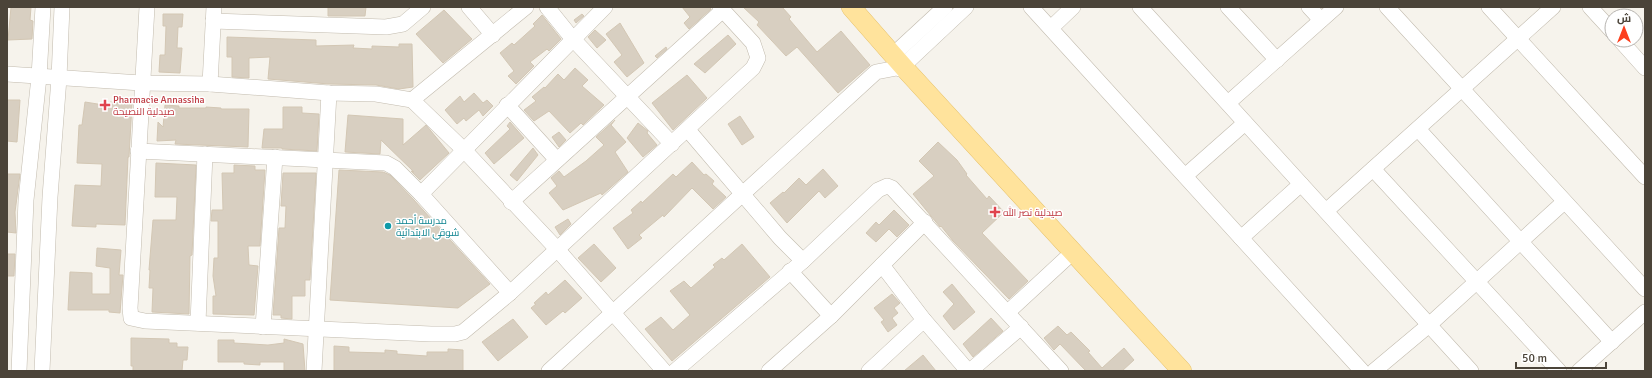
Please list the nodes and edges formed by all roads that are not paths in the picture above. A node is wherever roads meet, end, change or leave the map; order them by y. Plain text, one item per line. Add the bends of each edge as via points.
1 (43, 7) edge
2 (62, 7) edge
3 (147, 7) edge
4 (423, 7) edge
5 (469, 7) edge
6 (526, 7) edge
7 (547, 7) edge
8 (604, 7) edge
9 (851, 7) edge
10 (946, 7) edge
11 (966, 7) edge
12 (1032, 7) edge
13 (1073, 7) edge
14 (1140, 7) edge
15 (1228, 7) edge
16 (1309, 7) edge
17 (1336, 7) edge
18 (1387, 7) edge
19 (1489, 7) edge
20 (1553, 7) edge
21 (1590, 7) edge
22 (722, 8) edge
23 (213, 14) edge
24 (1321, 20) junction
25 (1604, 22) edge
26 (1051, 28) junction
27 (493, 35) junction
28 (572, 38) junction
29 (1519, 39) junction
30 (881, 41) junction
31 (1627, 48) edge
32 (1277, 60) junction
33 (901, 64) junction
34 (1645, 68) edge
35 (876, 72) junction
36 (7, 74) edge
37 (40, 77) junction
38 (59, 78) junction
39 (142, 83) junction
40 (210, 84) junction
41 (1462, 90) junction
42 (329, 94) junction
43 (627, 97) junction
44 (412, 100) junction
45 (1228, 103) junction
46 (507, 105) junction
47 (1245, 123) junction
48 (1418, 129) junction
49 (688, 130) junction
50 (672, 144) junction
51 (464, 150) junction
52 (138, 151) junction
53 (205, 154) junction
54 (275, 157) junction
55 (326, 160) junction
56 (557, 160) junction
57 (1373, 169) junction
58 (1185, 176) junction
59 (1645, 177) edge
60 (1301, 184) junction
61 (421, 194) junction
62 (744, 194) junction
63 (511, 202) junction
64 (1564, 202) junction
65 (1326, 211) junction
66 (925, 222) junction
67 (1241, 238) junction
68 (1520, 242) junction
69 (556, 249) junction
70 (1074, 251) junction
71 (803, 261) junction
72 (882, 265) junction
73 (790, 271) junction
74 (1477, 282) junction
75 (1645, 289) edge
76 (510, 292) junction
77 (1008, 312) junction
78 (1645, 312) edge
79 (611, 313) junction
80 (831, 316) junction
81 (924, 320) junction
82 (198, 323) junction
83 (1429, 325) junction
84 (263, 327) junction
85 (1021, 327) junction
86 (317, 328) junction
87 (1612, 342) junction
88 (1059, 370) edge
89 (19, 371) edge
90 (42, 371) edge
91 (314, 371) edge
92 (549, 371) edge
93 (664, 371) edge
94 (675, 371) edge
95 (769, 371) edge
96 (869, 371) edge
97 (969, 371) edge
98 (1182, 371) edge
99 (1362, 371) edge
100 (1374, 371) edge
101 (1471, 371) edge
102 (1559, 371) edge
103 (1579, 371) edge

1 - 37 street
2 - 38 street
3 - 39 street
4 - 23 street via 402,24 386,27
5 - 27 street
6 - 27 street
7 - 28 street
8 - 28 street
9 - 30 main road
10 - 33 street
11 - 33 street
12 - 26 street
13 - 26 street
14 - 45 street
15 - 32 street
16 - 24 street
17 - 24 street
18 - 41 street
19 - 29 street
20 - 29 street
21 - 25 street
22 - 43 street
22 - 49 street via 753,43 758,58 754,68
23 - 40 street
24 - 32 street
26 - 58 street
27 - 44 street
28 - 43 street
28 - 46 street
29 - 41 street
29 - 59 street
30 - 33 main road
30 - 35 street
31 - 34 street
32 - 45 street
33 - 35 street via 897,68
33 - 70 main road
35 - 62 street
36 - 37 street
37 - 38 street
37 - 89 street via 26,200
38 - 39 street
38 - 90 street via 50,197
39 - 40 street
39 - 52 street
40 - 42 street
41 - 48 street
41 - 64 street
42 - 44 street via 376,94
42 - 55 street
43 - 50 street
43 - 56 street
44 - 51 street
45 - 47 street
46 - 51 street
46 - 56 street
47 - 58 street
47 - 60 street
48 - 57 street
48 - 68 street
49 - 50 street
49 - 62 street
50 - 69 street
51 - 61 street
51 - 63 street
52 - 53 street
52 - 82 street via 131,318 144,321
53 - 54 street
53 - 82 street
54 - 55 street
54 - 84 street
55 - 61 street via 386,163 395,168
55 - 86 street
56 - 63 street
57 - 65 street
57 - 74 street
58 - 67 street
60 - 65 street
60 - 67 street
61 - 76 street
62 - 71 street via 780,238
62 - 79 street
63 - 69 street
64 - 68 street
64 - 75 street
65 - 83 street
66 - 71 street via 892,188 883,187
66 - 72 street
66 - 77 street
67 - 99 street
68 - 74 street
68 - 87 street
69 - 76 street
69 - 79 street
70 - 77 street
70 - 98 main road
71 - 73 street
72 - 80 street
72 - 81 street
73 - 80 street
73 - 94 street
74 - 83 street
74 - 102 street
76 - 86 street via 463,332 455,334
77 - 85 street
78 - 87 street
79 - 92 street
79 - 93 street
80 - 95 street
81 - 96 street
81 - 97 street
82 - 84 street
83 - 100 street
83 - 101 street
84 - 86 street
85 - 88 street
85 - 97 street
86 - 91 street
87 - 103 street

